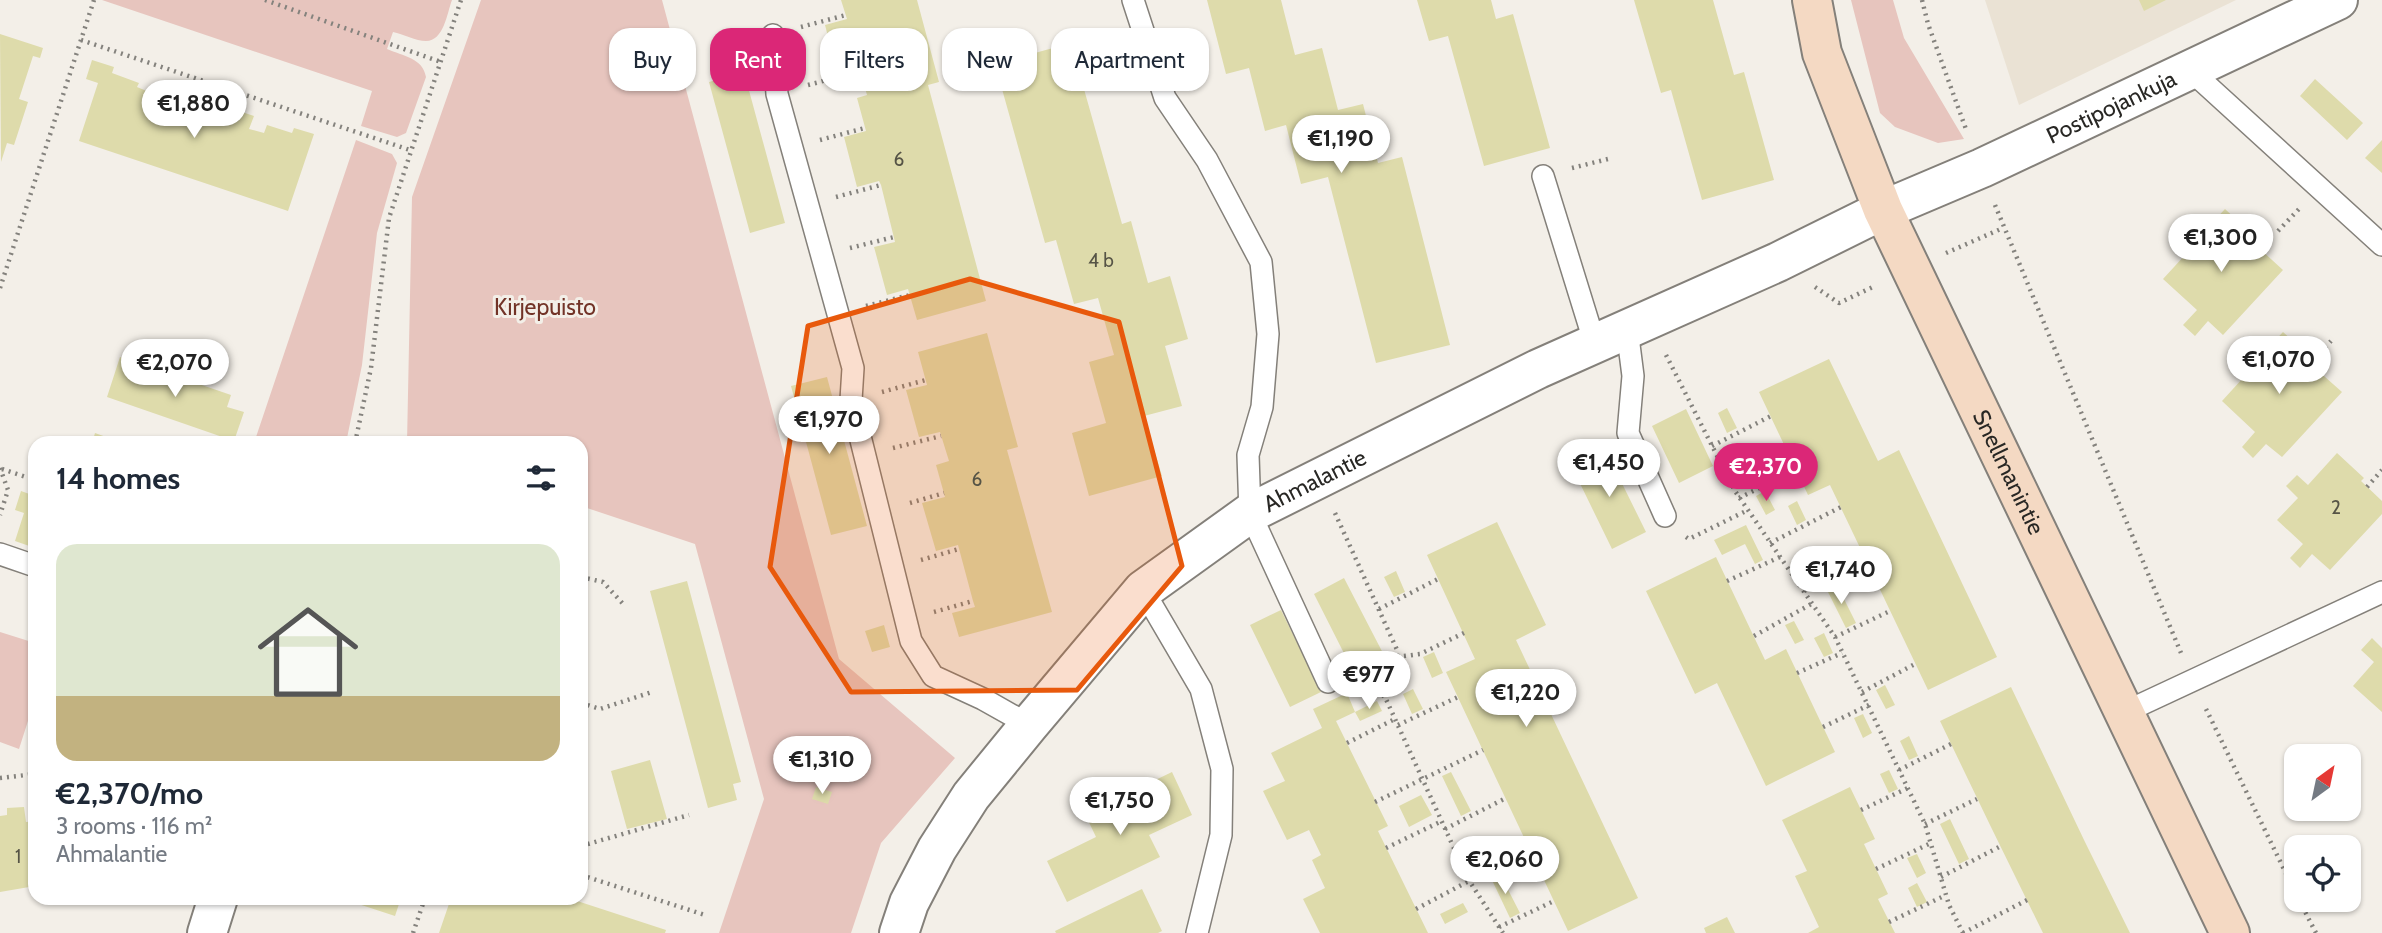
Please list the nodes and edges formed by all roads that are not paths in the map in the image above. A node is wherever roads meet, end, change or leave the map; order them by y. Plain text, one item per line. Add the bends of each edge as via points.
1 (1133, 0) edge
2 (1812, 0) edge
3 (2338, 0) edge
4 (2189, 69) junction
5 (777, 91) edge
6 (1542, 176) dead end
7 (1883, 210) junction
8 (2382, 245) edge
9 (1624, 331) junction
10 (1250, 513) junction
11 (1665, 516) road end
12 (0, 555) edge
13 (28, 564) edge
14 (1143, 590) junction
15 (2382, 592) edge
16 (1328, 682) dead end
17 (2125, 712) junction
18 (1029, 725) junction
19 (216, 905) edge
20 (207, 933) edge
21 (899, 933) edge
22 (1197, 933) edge
23 (2231, 933) edge

1 - 10 lane via 1165,98 1207,160 1261,262 1268,334 1262,407 1248,455
2 - 7 street, Snellmanintie via 1822,53
3 - 4 street, Postipojankuja
4 - 7 street, Postipojankuja via 1982,169
4 - 8 lane
5 - 18 lane via 853,368 851,400 911,641 933,676
6 - 9 lane
7 - 9 street, Ahmalantie
7 - 17 street, Snellmanintie
9 - 10 street, Ahmalantie
9 - 11 lane via 1633,376 1628,433
10 - 14 street, Ahmalantie
10 - 16 lane
12 - 13 lane
14 - 18 street, Ahmalantie
14 - 22 lane via 1201,689 1222,769 1221,835
15 - 17 lane
17 - 23 street, Snellmanintie
18 - 21 street, Ahmalantie via 971,796 937,849
19 - 20 street

